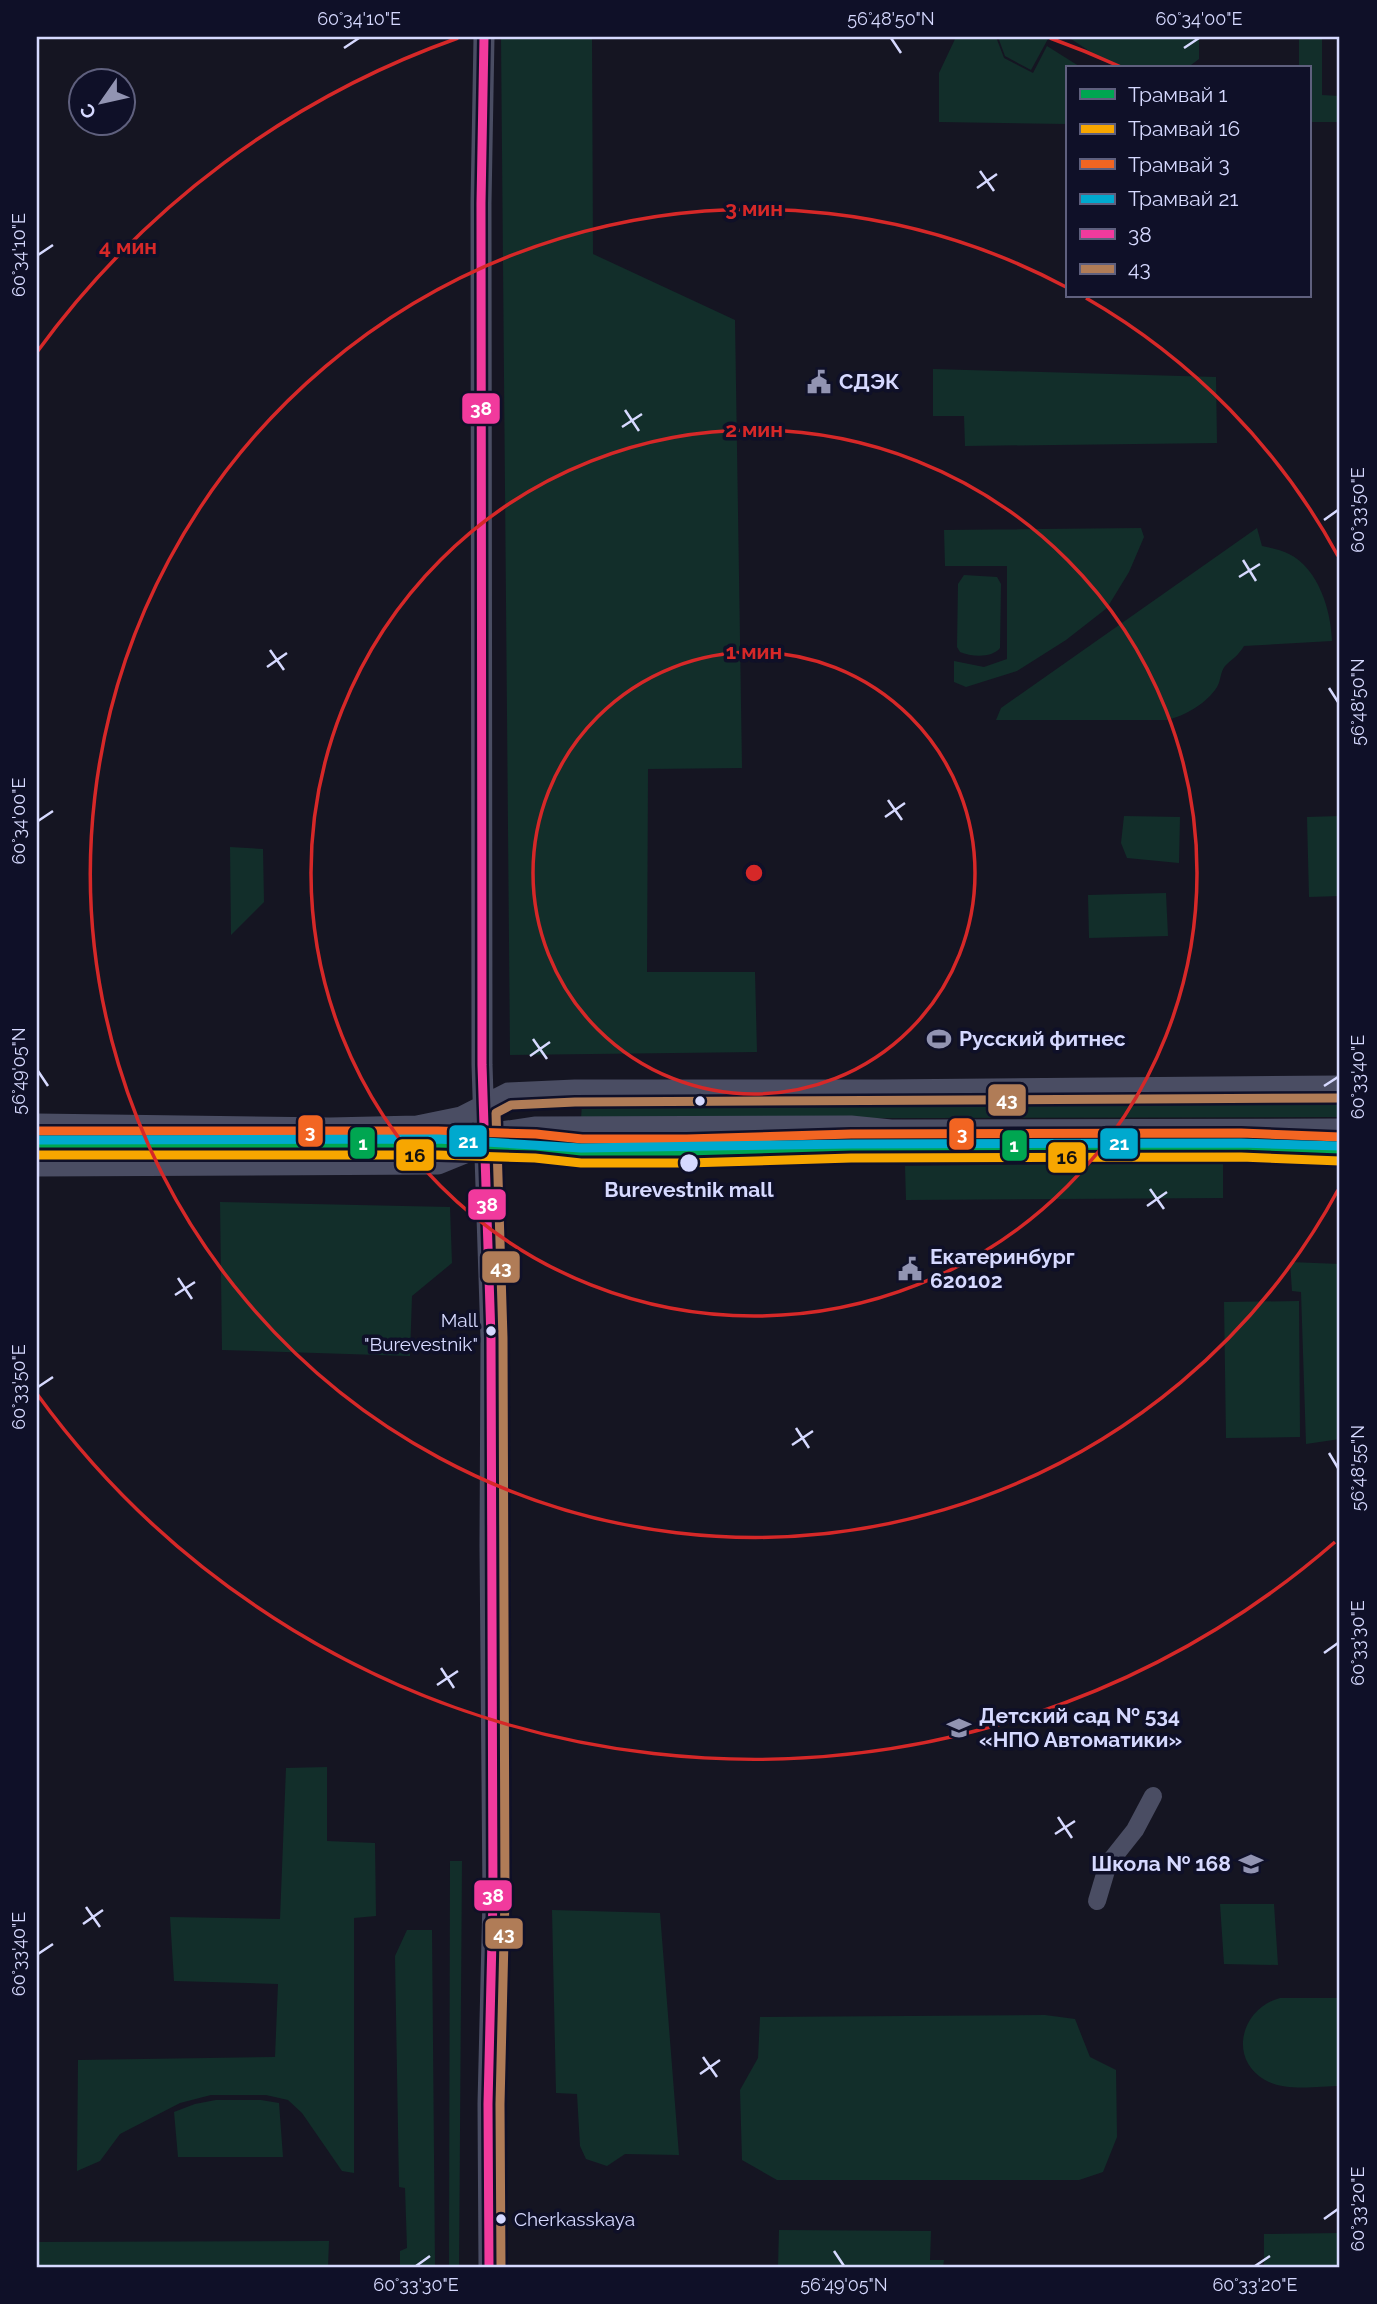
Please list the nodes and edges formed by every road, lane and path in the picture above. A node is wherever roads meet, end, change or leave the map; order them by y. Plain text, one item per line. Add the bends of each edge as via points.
1 (484, 37) edge
2 (1340, 1086) edge
3 (484, 1105) junction
4 (37, 1124) edge
5 (1340, 1129) edge
6 (484, 1137) junction
7 (37, 1166) edge
8 (1153, 1796) dead end
9 (1097, 1901) dead end
10 (489, 2267) edge

1 - 3 street
2 - 3 street via 575,1090 508,1093
3 - 4 street via 461,1117 417,1126
3 - 6 street
5 - 6 street via 536,1127
6 - 7 street via 465,1153 438,1164
6 - 10 street via 491,1338
8 - 9 street via 1135,1830 1108,1864

